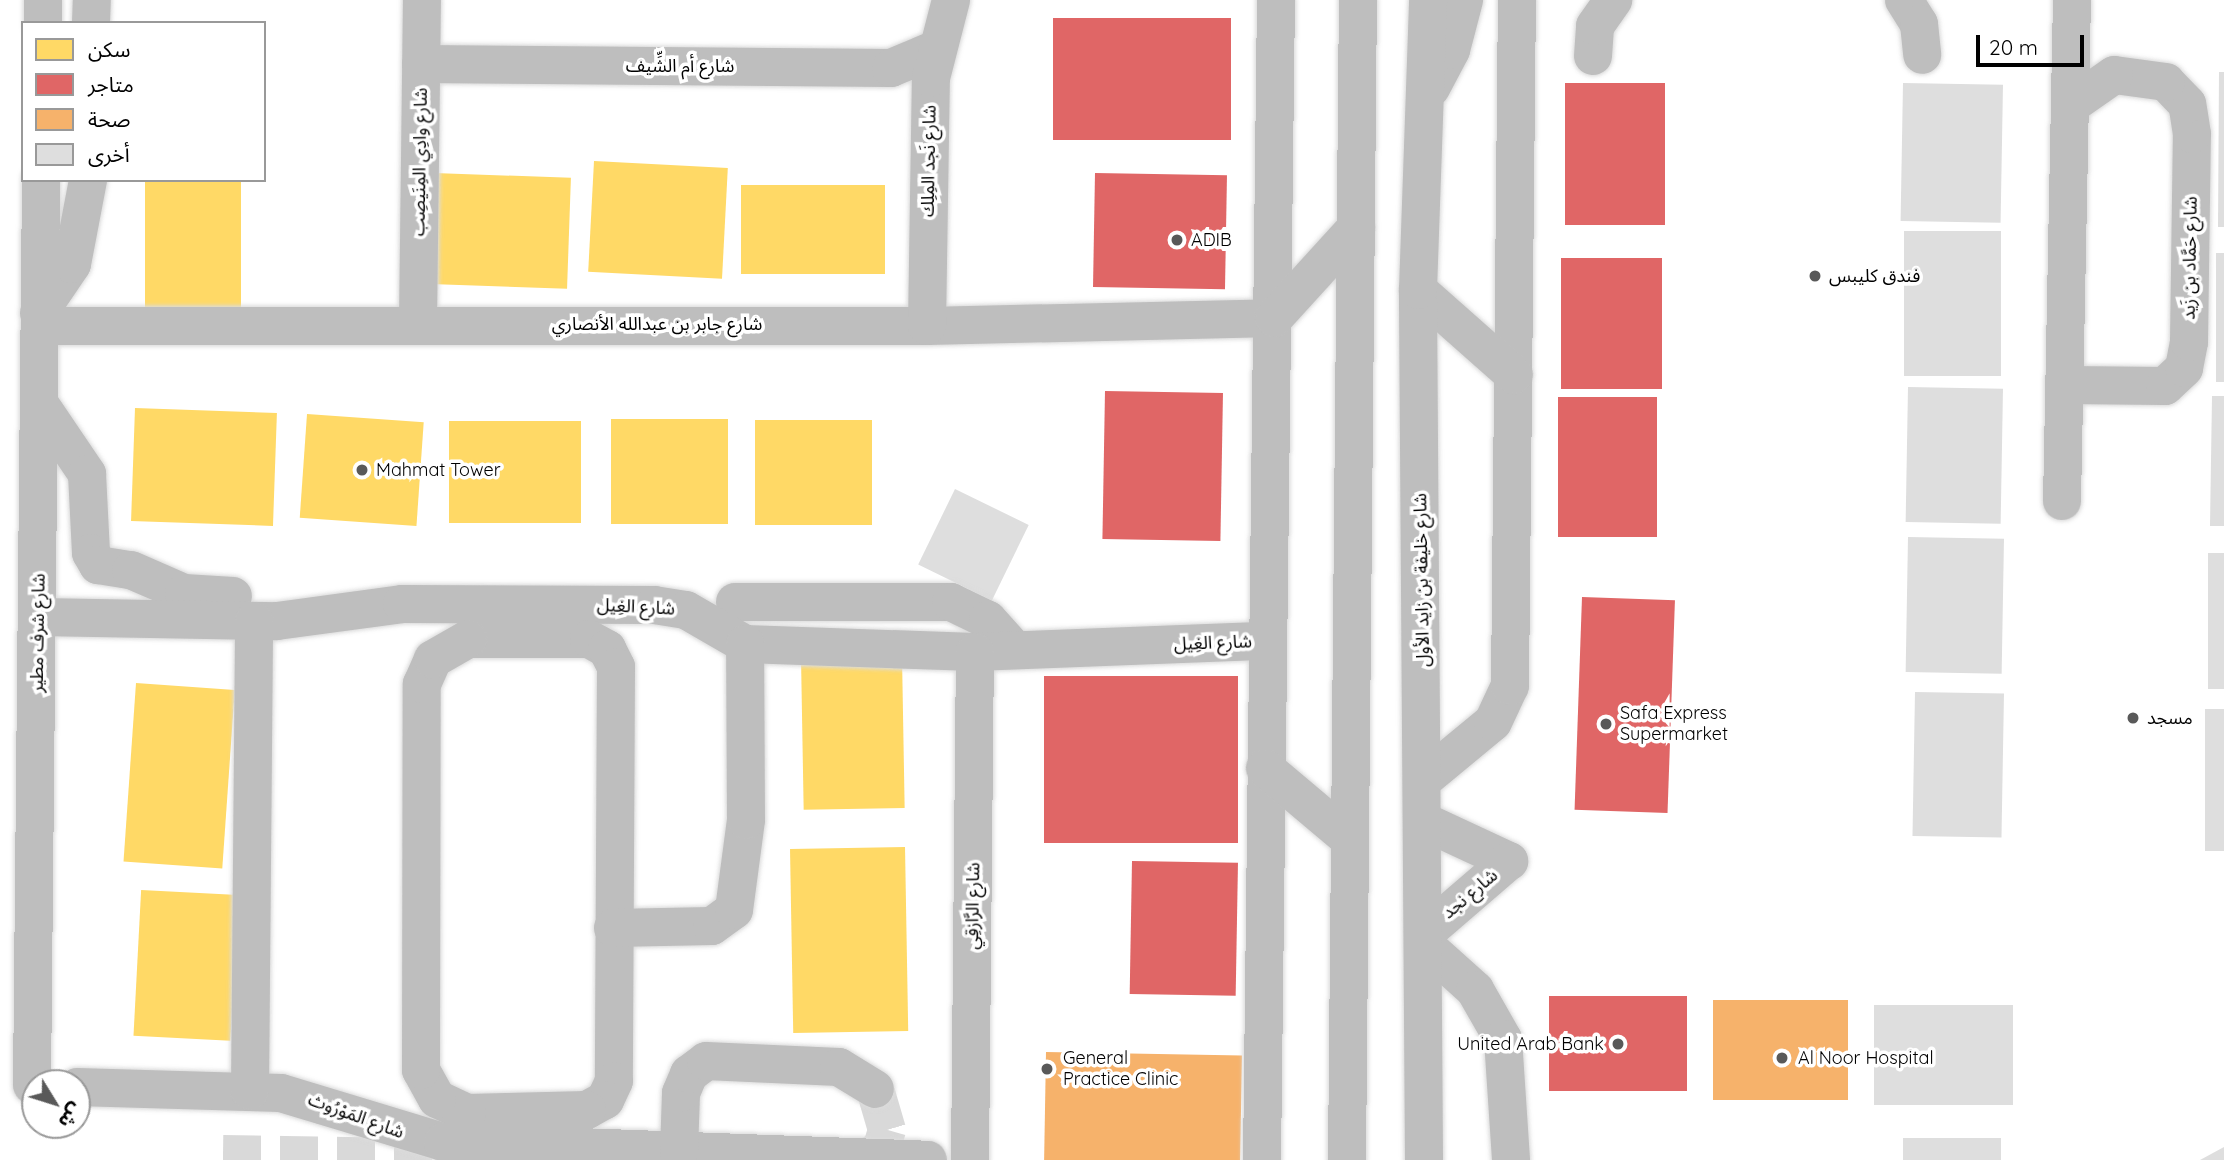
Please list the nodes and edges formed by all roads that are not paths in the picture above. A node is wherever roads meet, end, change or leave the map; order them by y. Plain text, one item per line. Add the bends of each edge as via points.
1 (43, 0) edge
2 (92, 0) edge
3 (422, 0) edge
4 (1276, 0) edge
5 (1358, 0) edge
6 (1428, 0) edge
7 (1464, 0) edge
8 (1517, 0) edge
9 (1613, 0) edge
10 (1904, 0) edge
11 (945, 3) edge
12 (2072, 16) edge
13 (43, 21) edge
14 (91, 21) edge
15 (934, 50) junction
16 (1922, 55) dead end
17 (1593, 56) dead end
18 (421, 64) junction
19 (2114, 75) junction
20 (1425, 99) junction
21 (2071, 105) junction
22 (41, 182) edge
23 (89, 182) edge
24 (1356, 228) junction
25 (1418, 290) junction
26 (1274, 318) junction
27 (39, 320) junction
28 (418, 323) junction
29 (927, 326) junction
30 (1514, 375) junction
31 (2066, 385) junction
32 (38, 403) junction
33 (2062, 501) dead end
34 (250, 609) junction
35 (39, 617) junction
36 (733, 627) junction
37 (1266, 641) junction
38 (1015, 650) junction
39 (975, 652) junction
40 (1265, 768) junction
41 (1424, 779) junction
42 (1425, 822) junction
43 (1348, 838) junction
44 (613, 928) junction
45 (1424, 939) junction
46 (23, 1069) edge
47 (91, 1087) edge
48 (875, 1089) tunnel mouth
49 (250, 1091) junction
50 (679, 1151) junction
51 (928, 1160) edge
52 (970, 1160) edge
53 (1262, 1160) edge
54 (1347, 1160) edge
55 (1424, 1160) edge
56 (1511, 1160) edge

1 - 13 street
2 - 14 street
3 - 18 street, شارع وادِي المِنَيصِب
4 - 26 street
5 - 24 street
6 - 20 street, شارع خليفة بن زايد الأول
7 - 20 street via 1451,50
8 - 30 street
9 - 17 street via 1595,26
10 - 16 street via 1919,24
11 - 15 street, شارع نَجد المِلِك
12 - 19 street
12 - 21 street
15 - 18 street, شارع أم الشِّيف via 891,68
15 - 29 street, شارع نَجد المِلِك
18 - 28 street, شارع وادِي المِنَيصِب
19 - 21 street
19 - 31 street, شارع حَمَّاد بن زَيد via 2166,82 2192,119 2189,356 2176,379 2152,390
20 - 25 street, شارع خليفة بن زايد الأول
21 - 31 street
22 - 27 street, شارع شرف مطير
23 - 27 street via 72,264
24 - 26 street
24 - 43 street
25 - 30 street
25 - 41 street, شارع خليفة بن زايد الأول
26 - 29 street, شارع جابر بن عبدالله الأنصاري
26 - 37 street
27 - 28 street, شارع جابر بن عبدالله الأنصاري
27 - 32 street, شارع شرف مطير
28 - 29 street, شارع جابر بن عبدالله الأنصاري
30 - 41 street via 1510,686 1493,722
31 - 33 street
32 - 34 street via 87,474 91,553 98,565 131,570 184,593
32 - 35 street, شارع شرف مطير
34 - 35 street, شارع الغِيل
34 - 36 street, شارع الغِيل via 654,604
34 - 49 street
35 - 46 street, شارع شرف مطير
36 - 38 street via 951,602 988,620
36 - 39 street, شارع الغِيل
36 - 44 street via 746,820 730,916 712,926
37 - 38 street, شارع الغِيل
37 - 40 street
38 - 39 street, شارع الغِيل
39 - 52 street, شارع الرَّازقِي
40 - 43 street
40 - 53 street
41 - 42 street, شارع خليفة بن زايد الأول
42 - 45 street, شارع خليفة بن زايد الأول
42 - 45 street, شارع نجد via 1510,861
43 - 54 street
44 - 44 street via 613,658 599,642 579,638 468,639 443,650 426,671 421,698 420,1053 421,1070 437,1099 467,1113 587,1110 605,1100 614,1081
45 - 55 street, شارع خليفة بن زايد الأول
45 - 56 street via 1475,990 1503,1039
47 - 49 street, شارع المَوْرُوث
48 - 50 street via 839,1068 706,1062 683,1083
49 - 50 street, شارع المَوْرُوث via 310,1098 391,1130 443,1142
50 - 51 street, شارع المَوْرُوث

